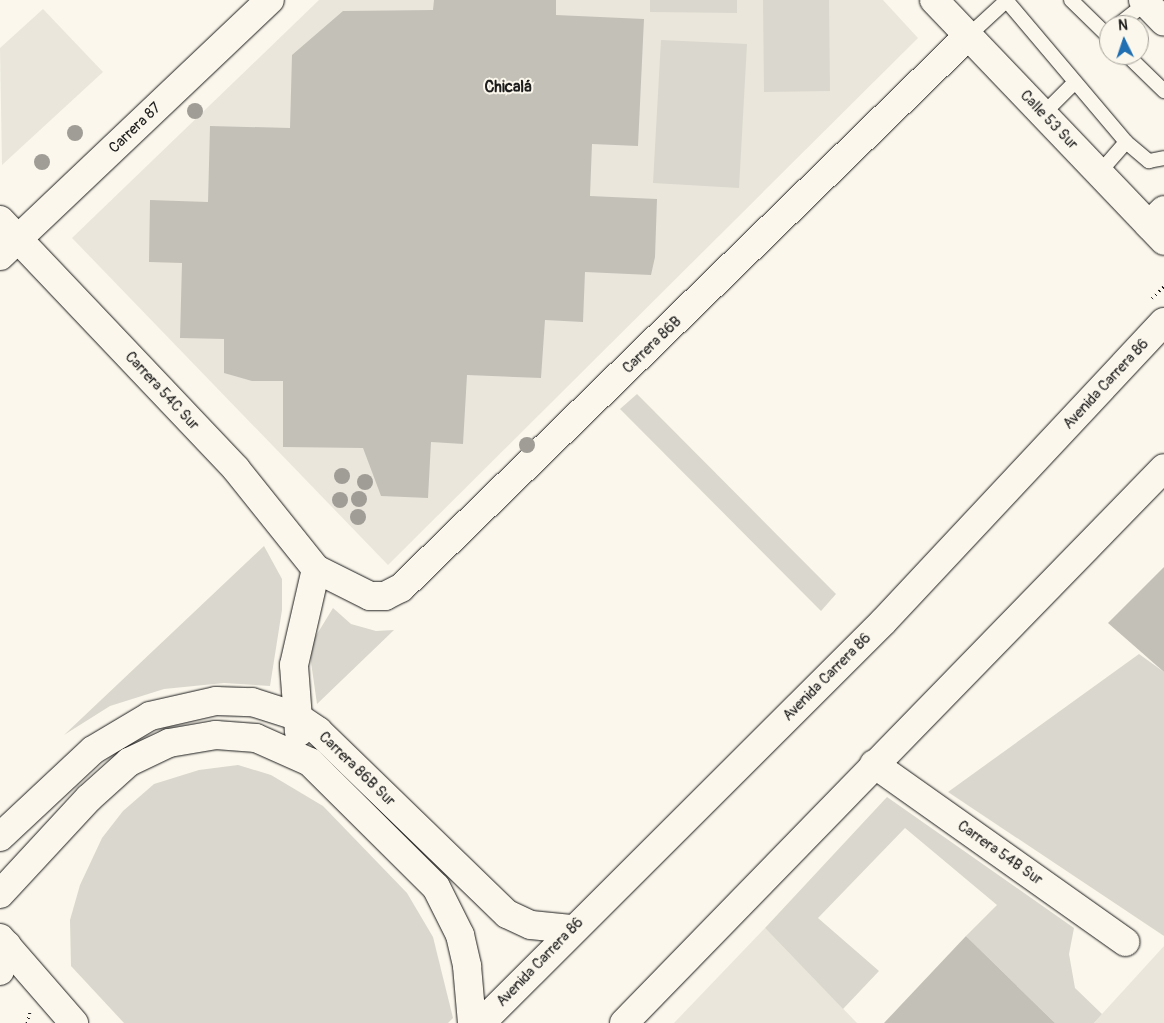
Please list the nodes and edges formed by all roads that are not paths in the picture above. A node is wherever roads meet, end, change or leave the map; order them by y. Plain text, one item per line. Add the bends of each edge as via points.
1 (270, 0) edge
2 (934, 0) edge
3 (1007, 0) edge
4 (1071, 0) edge
5 (1151, 8) edge
6 (1137, 15) edge
7 (1099, 26) edge
8 (968, 36) junction
9 (1137, 65) edge
10 (1075, 82) junction
11 (1164, 91) edge
12 (1043, 114) junction
13 (1126, 142) junction
14 (1164, 158) edge
15 (1099, 173) junction
16 (1159, 225) edge
17 (6, 238) edge
18 (1164, 322) edge
19 (1164, 468) edge
20 (316, 569) junction
21 (296, 716) junction
22 (310, 762) junction
23 (874, 764) junction
24 (0, 837) edge
25 (0, 894) edge
26 (571, 930) junction
27 (1125, 942) dead end
28 (2, 951) edge
29 (74, 1023) edge
30 (472, 1023) edge
31 (481, 1023) edge
32 (624, 1023) edge

1 - 17 street, Carrera 87
2 - 8 street, Calle 53 Sur
3 - 8 lane
3 - 10 lane
4 - 7 lane
5 - 6 lane
8 - 12 street, Calle 53 Sur
8 - 20 street, Carrera 86B via 401,588 385,596 370,596
9 - 11 lane
10 - 12 lane
10 - 13 lane
12 - 15 street, Calle 53 Sur
13 - 14 lane via 1149,161
13 - 15 lane
15 - 16 street, Calle 53 Sur
17 - 20 street, Carrera 54C Sur via 236,469
18 - 26 street, Avenida Carrera 86 via 883,622
19 - 23 street
20 - 21 street via 294,665
21 - 22 street
21 - 24 street, Carrera 86B Sur via 252,702 216,701 150,716 93,750
21 - 26 street, Carrera 86B Sur via 332,743 507,914 531,925
22 - 25 street, Carrera 86B Sur via 256,738 216,735 169,743 129,762 89,798
22 - 30 street, Carrera 86B Sur via 436,887 460,935 467,966
23 - 27 street, Carrera 54B Sur
23 - 32 street
26 - 31 street, Avenida Carrera 86
28 - 29 street

